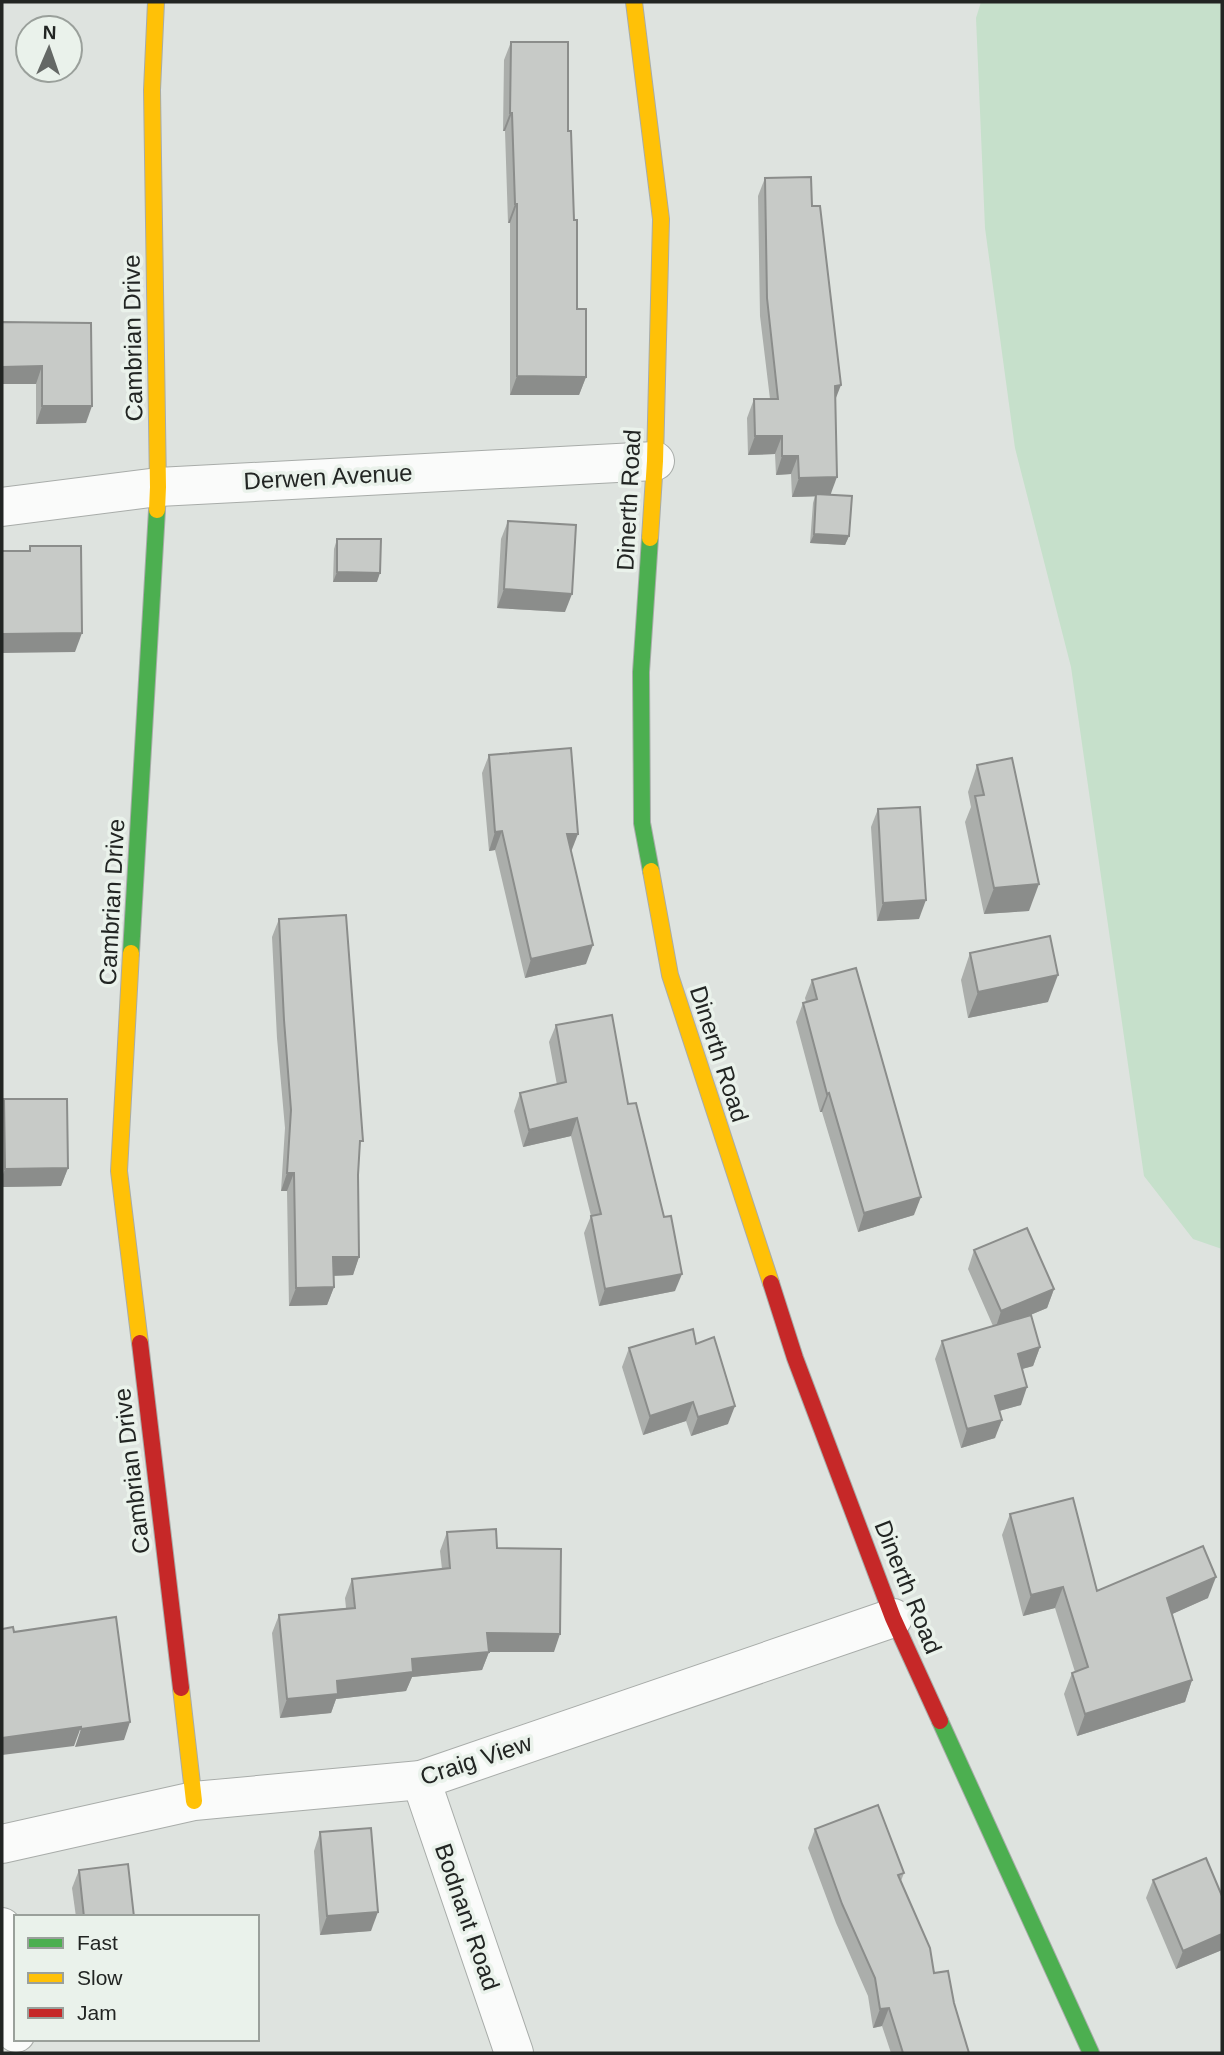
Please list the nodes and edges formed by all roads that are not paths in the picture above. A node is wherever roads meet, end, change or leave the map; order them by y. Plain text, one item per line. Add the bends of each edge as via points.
1 (156, 2) edge
2 (634, 2) edge
3 (655, 461) junction
4 (158, 487) junction
5 (2, 507) edge
6 (893, 1618) junction
7 (421, 1780) junction
8 (194, 1801) junction
9 (2, 1844) edge
10 (2, 1927) edge
11 (14, 2018) edge
12 (514, 2053) edge
13 (1091, 2053) edge

1 - 4 street, Cambrian Drive via 152,90
2 - 3 street, Dinerth Road via 661,219
3 - 4 street, Derwen Avenue
3 - 6 street, Dinerth Road via 640,672 642,823 670,975 794,1357
4 - 5 street, Derwen Avenue
4 - 8 street, Cambrian Drive via 119,1171
6 - 7 street, Craig View
6 - 13 street, Dinerth Road
7 - 8 street, Craig View
7 - 12 street, Bodnant Road
8 - 9 street, Craig View
10 - 11 street

